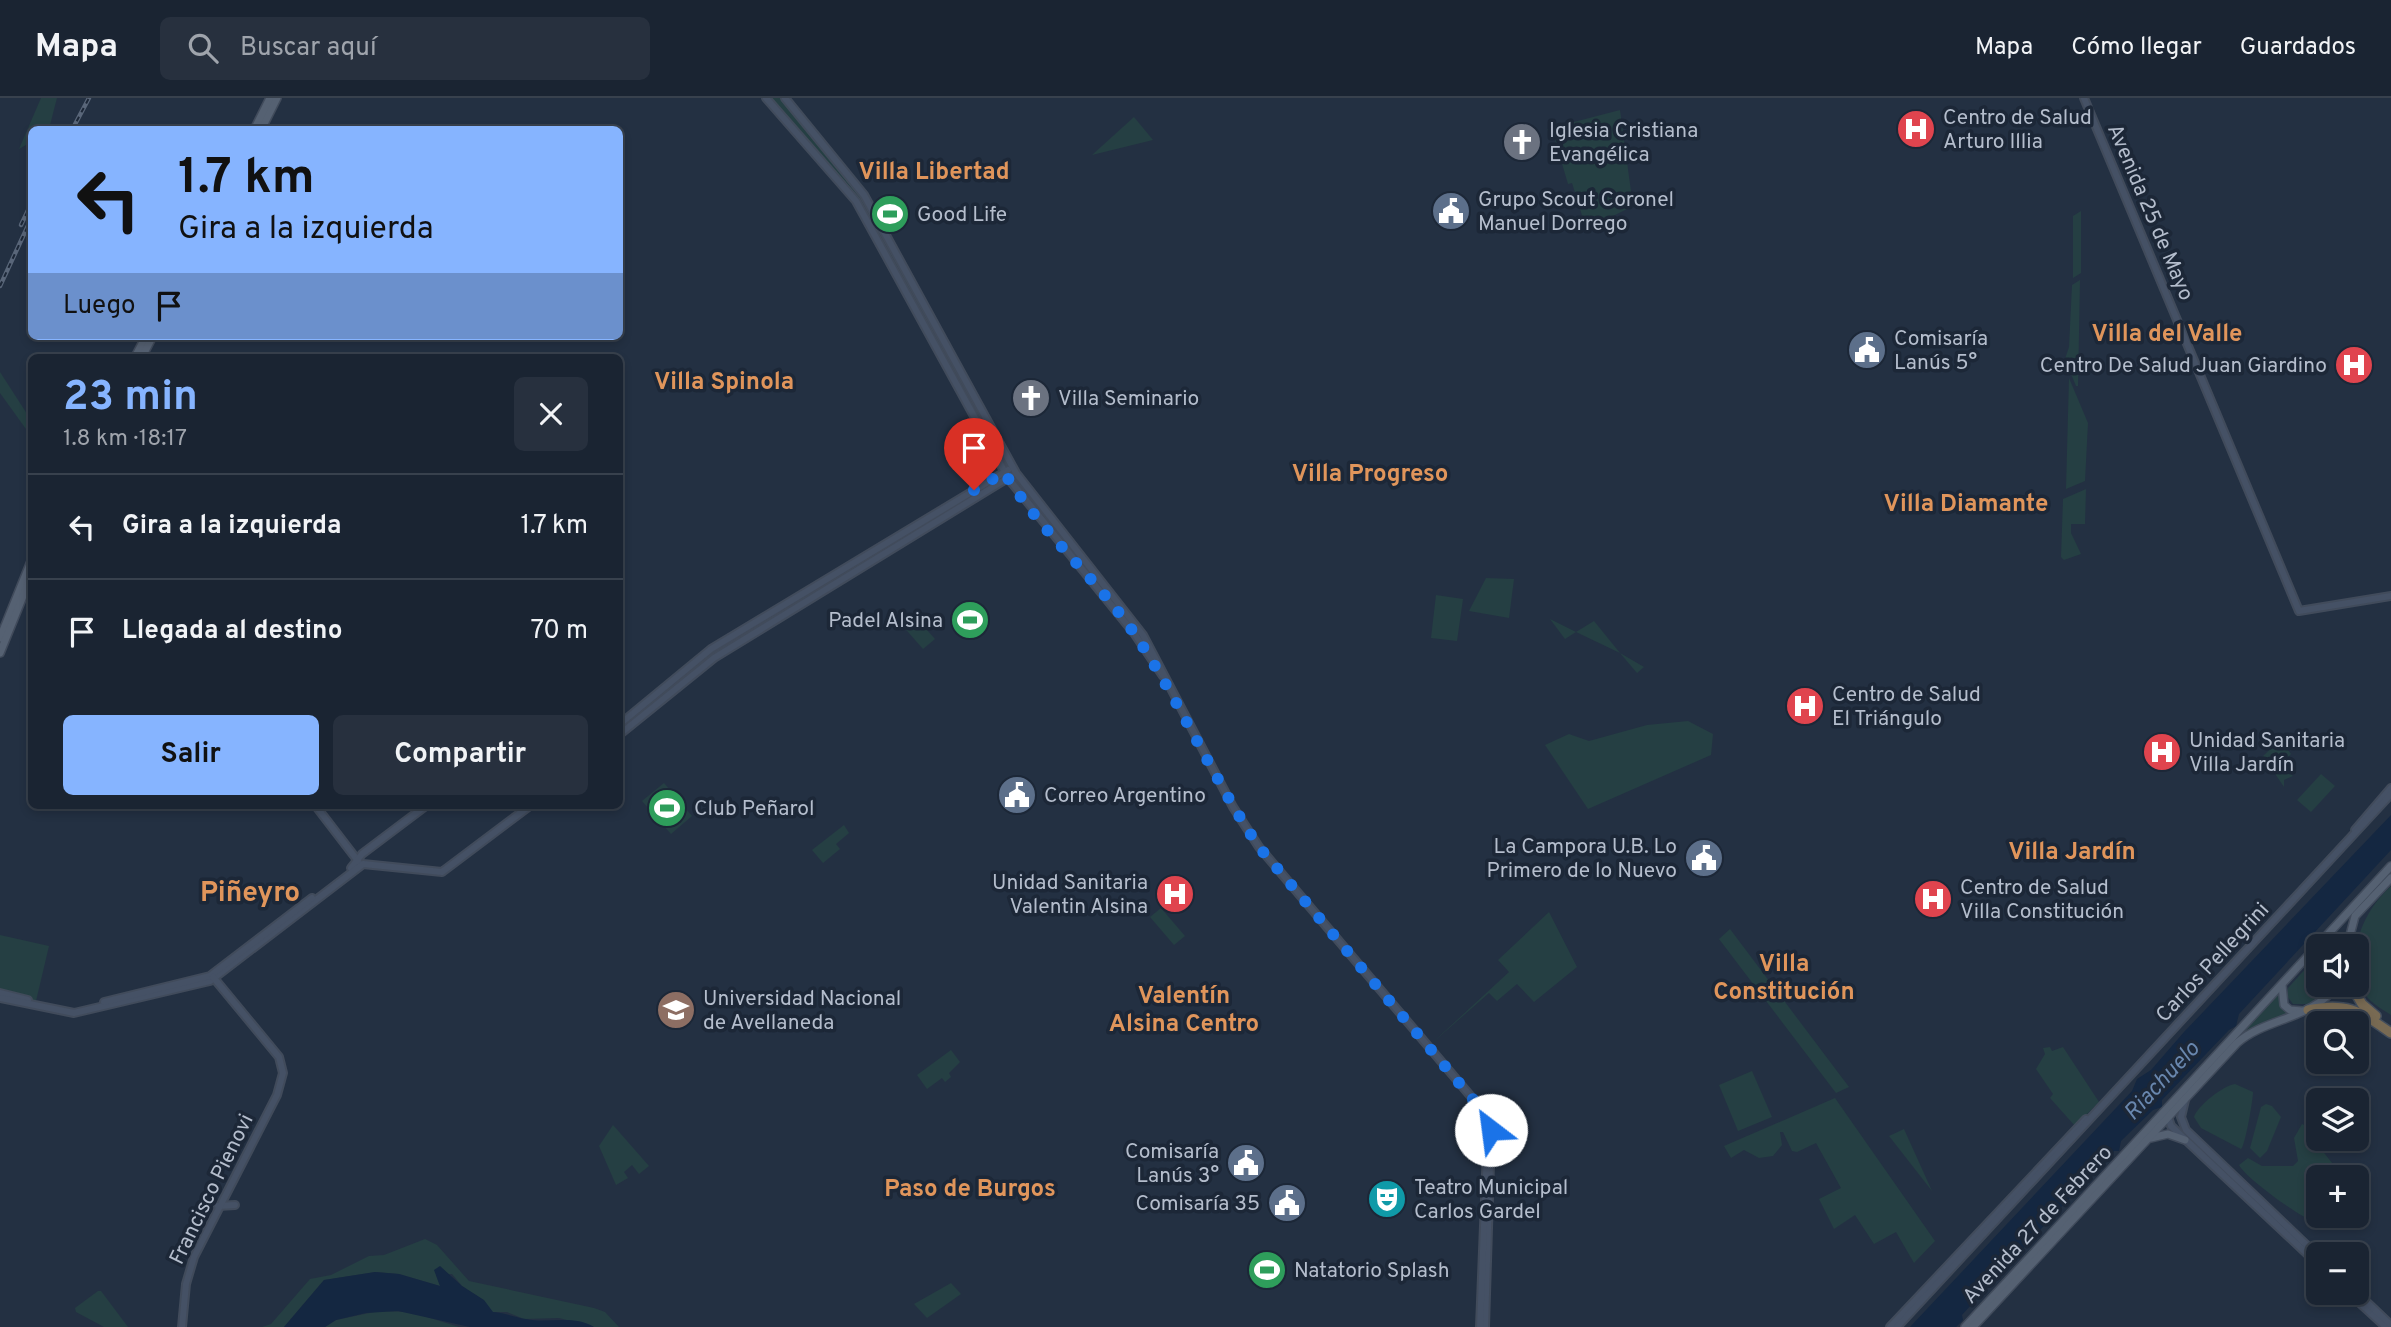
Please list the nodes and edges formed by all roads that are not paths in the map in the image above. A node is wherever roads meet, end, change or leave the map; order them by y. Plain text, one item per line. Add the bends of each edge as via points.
1 (277, 98) edge
2 (766, 98) edge
3 (785, 98) edge
4 (2084, 98) edge
5 (268, 102) edge
6 (256, 126) edge
7 (262, 126) edge
8 (1014, 470) junction
9 (1006, 475) junction
10 (28, 569) edge
11 (28, 584) edge
12 (2391, 596) edge
13 (0, 638) edge
14 (0, 653) edge
15 (1163, 676) junction
16 (623, 722) edge
17 (623, 732) edge
18 (2391, 788) edge
19 (2391, 794) edge
20 (318, 809) edge
21 (422, 809) edge
22 (526, 809) edge
23 (2350, 838) junction
24 (360, 862) junction
25 (2391, 867) edge
26 (2391, 878) edge
27 (2331, 934) edge
28 (2350, 934) edge
29 (2306, 961) edge
30 (214, 977) junction
31 (2282, 985) junction
32 (0, 995) edge
33 (2327, 997) edge
34 (2358, 997) edge
35 (2308, 1010) junction
36 (2391, 1026) edge
37 (2391, 1033) edge
38 (2185, 1100) junction
39 (2169, 1106) junction
40 (2099, 1110) junction
41 (2167, 1119) junction
42 (1489, 1124) junction
43 (2186, 1140) junction
44 (2145, 1142) junction
45 (235, 1205) dead end
46 (218, 1206) junction
47 (2306, 1245) edge
48 (2306, 1253) edge
49 (2364, 1305) edge
50 (2369, 1305) edge
51 (2389, 1326) edge
52 (182, 1327) edge
53 (1480, 1327) edge
54 (1485, 1327) edge
55 (1891, 1327) edge
56 (1898, 1327) edge
57 (1965, 1327) edge
58 (1973, 1327) edge

1 - 5 main road
2 - 9 main road via 856,201
3 - 8 main road via 864,195
4 - 12 main road, Avenida 25 de Mayo via 2299,611
5 - 6 main road
5 - 7 main road
8 - 9 main road
8 - 15 main road via 1141,630
9 - 15 main road
9 - 16 main road via 708,651
9 - 17 main road via 714,658
10 - 13 main road
11 - 14 main road
15 - 42 main road via 1259,847 1482,1110
18 - 23 main road, Carlos Pellegrini via 2358,822
19 - 23 main road, Carlos Pellegrini
20 - 24 main road
21 - 24 main road via 362,854
22 - 24 main road via 442,872
23 - 40 main road, Carlos Pellegrini
24 - 30 main road
25 - 27 main road, Avenida 27 de Febrero
26 - 28 main road via 2355,916
29 - 31 main road, Avenida 27 de Febrero
30 - 32 main road via 74,1013
30 - 46 main road, Francisco Pienovi via 277,1053 283,1069 277,1095
31 - 35 main road via 2284,1007
31 - 39 main road, Avenida 27 de Febrero
33 - 35 main road, Avenida 27 de Febrero
34 - 36 highway
35 - 37 highway via 2348,1007
35 - 38 main road, Avenida 27 de Febrero via 2245,1037
38 - 41 main road, Avenida 27 de Febrero
38 - 47 main road via 2181,1117 2186,1130
39 - 41 main road
39 - 57 main road, Avenida 27 de Febrero
40 - 55 main road, Carlos Pellegrini via 2074,1130
40 - 56 main road, Carlos Pellegrini
41 - 43 main road
41 - 44 main road, Avenida 27 de Febrero
42 - 53 main road
42 - 54 main road
43 - 44 main road via 2168,1134
43 - 48 main road
44 - 58 main road, Avenida 27 de Febrero
45 - 46 main road
46 - 52 main road, Francisco Pienovi via 189,1270
49 - 51 main road
50 - 51 main road

